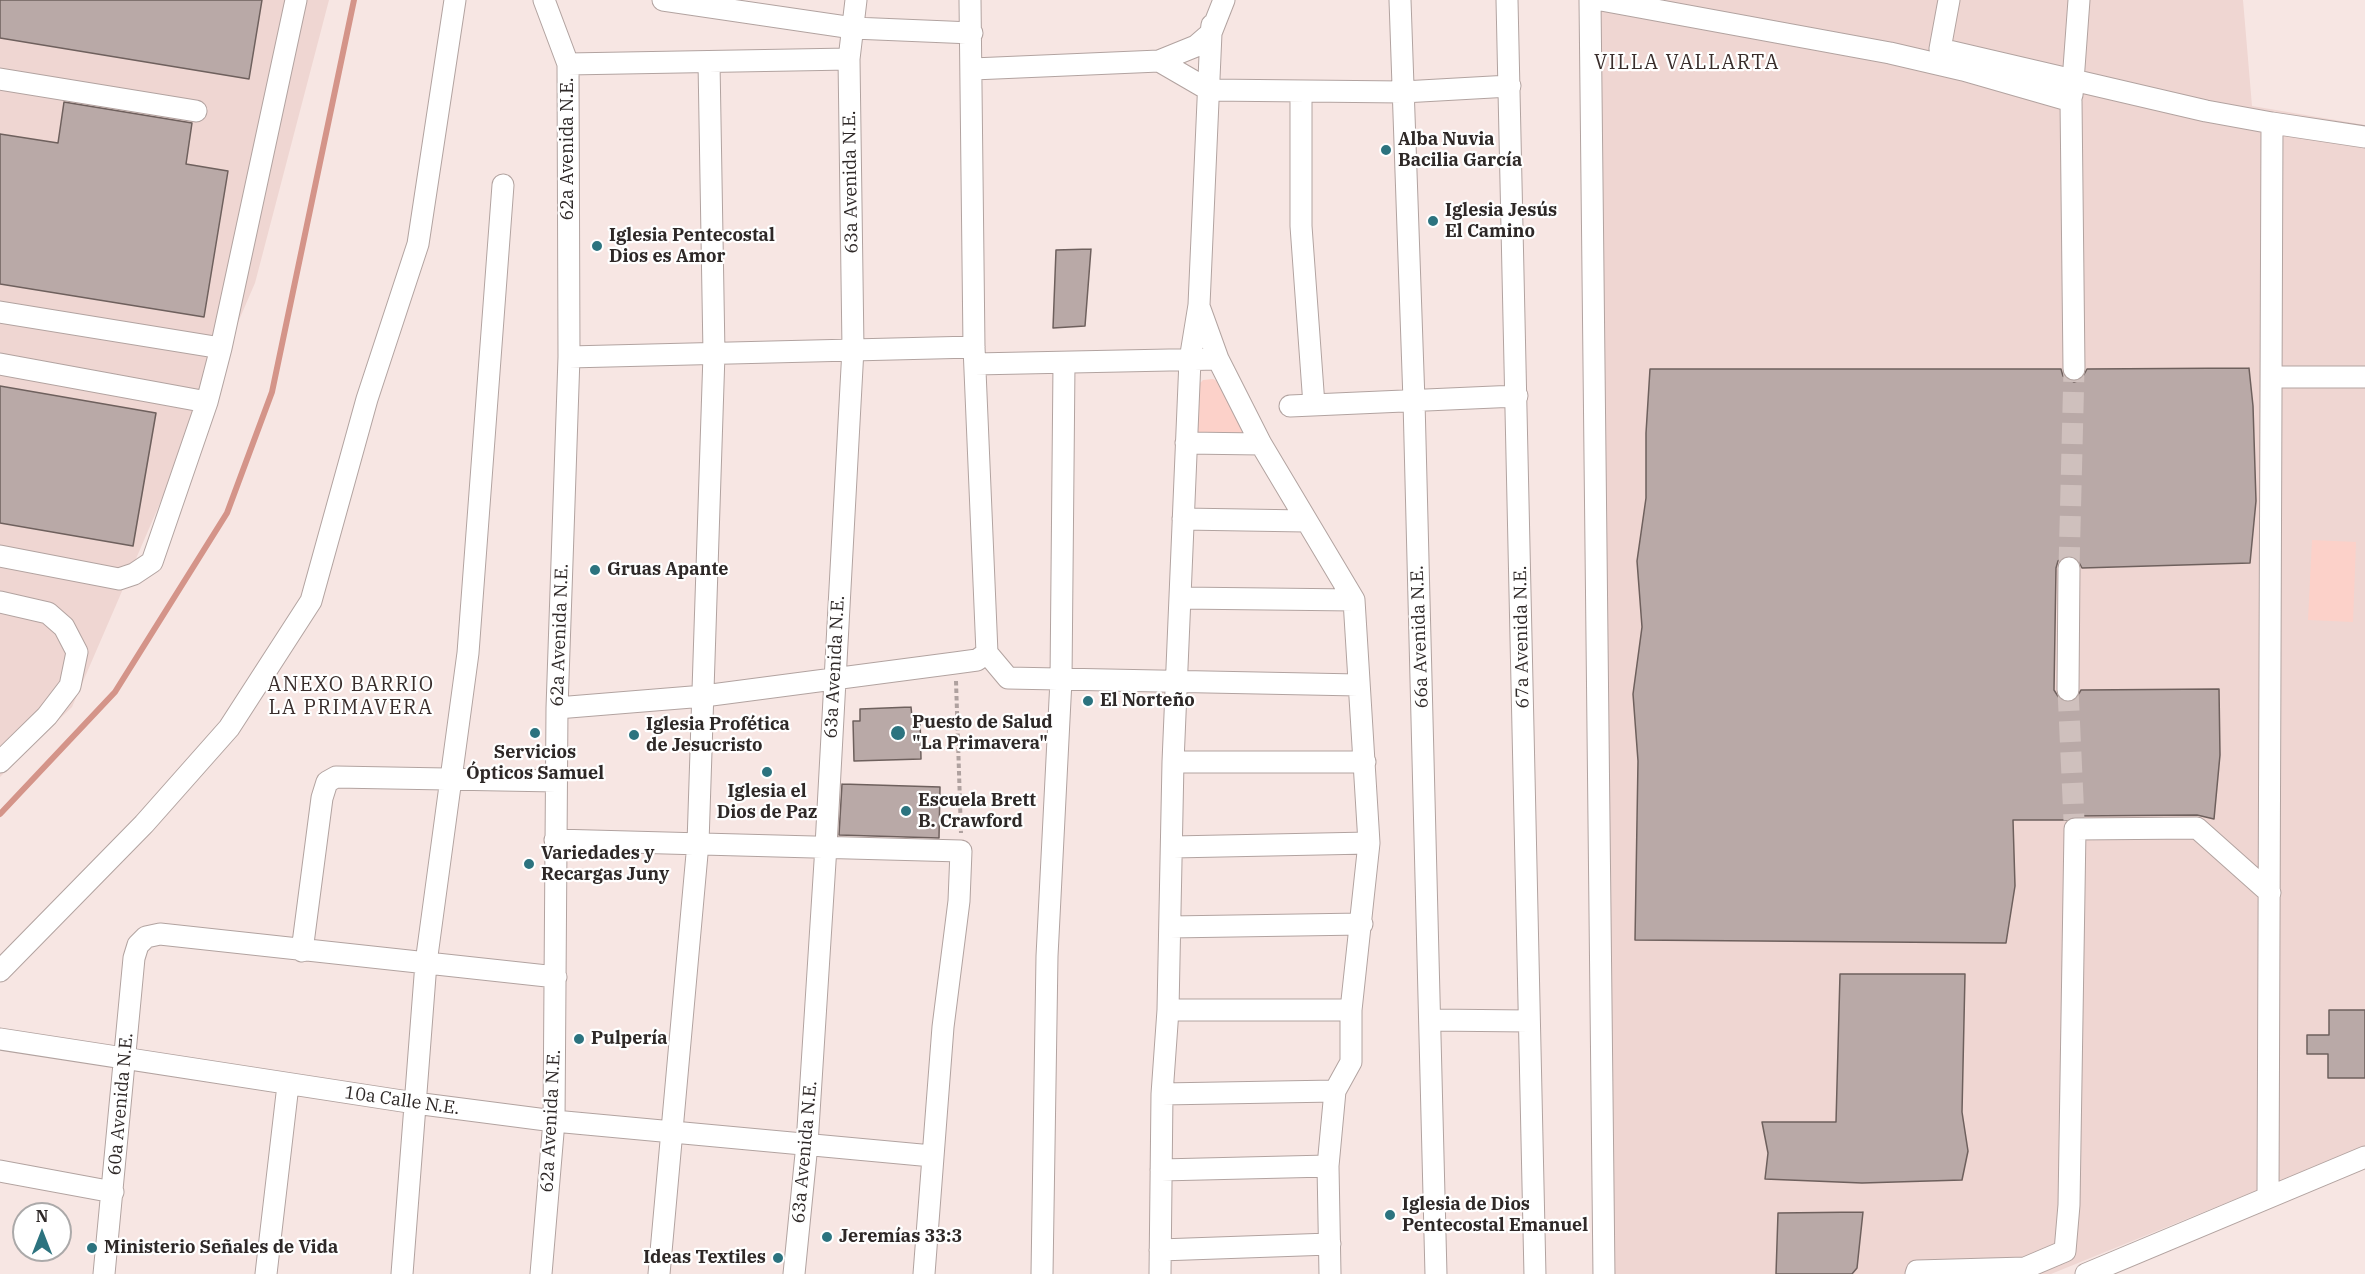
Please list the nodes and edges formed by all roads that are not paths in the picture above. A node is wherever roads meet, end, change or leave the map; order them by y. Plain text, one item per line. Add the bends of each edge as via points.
1 (296, 0) edge
2 (455, 0) edge
3 (544, 0) edge
4 (663, 0) edge
5 (856, 0) edge
6 (970, 0) edge
7 (1214, 0) edge
8 (1224, 0) edge
9 (1400, 0) edge
10 (1507, 0) edge
11 (1590, 0) edge
12 (1601, 0) edge
13 (1949, 0) edge
14 (2079, 0) edge
15 (718, 3) edge
16 (853, 28) junction
17 (972, 33) junction
18 (1211, 33) junction
19 (849, 59) junction
20 (1159, 61) junction
21 (709, 62) junction
22 (568, 64) junction
23 (973, 69) junction
24 (0, 79) edge
25 (1510, 86) junction
26 (1221, 91) junction
27 (2072, 91) junction
28 (1403, 92) junction
29 (1301, 93) junction
30 (196, 111) dead end
31 (2272, 123) junction
32 (2365, 137) edge
33 (503, 185) dead end
34 (1199, 305) junction
35 (0, 312) edge
36 (221, 348) junction
37 (853, 349) junction
38 (714, 354) junction
39 (975, 355) junction
40 (568, 357) junction
41 (1218, 359) junction
42 (1190, 360) junction
43 (0, 364) edge
44 (1064, 364) junction
45 (2074, 369) tunnel mouth
46 (2272, 377) junction
47 (2365, 377) edge
48 (1517, 396) junction
49 (1414, 401) junction
50 (207, 402) junction
51 (1314, 405) junction
52 (1290, 406) dead end
53 (1186, 443) junction
54 (1261, 444) junction
55 (1183, 519) junction
56 (1305, 521) junction
57 (0, 556) edge
58 (2068, 568) tunnel mouth
59 (1182, 598) junction
60 (1354, 600) junction
61 (0, 602) edge
62 (987, 653) junction
63 (834, 679) junction
64 (1061, 680) junction
65 (1178, 680) junction
66 (1358, 685) junction
67 (2068, 690) tunnel mouth
68 (704, 696) junction
69 (557, 708) junction
70 (0, 762) edge
71 (1173, 762) junction
72 (1365, 762) junction
73 (453, 779) junction
74 (556, 781) junction
75 (555, 840) junction
76 (698, 843) junction
77 (1369, 843) junction
78 (826, 846) junction
79 (1173, 847) junction
80 (2270, 893) junction
81 (1362, 924) junction
82 (1170, 927) junction
83 (302, 951) junction
84 (426, 963) junction
85 (0, 971) edge
86 (556, 977) junction
87 (1168, 1010) junction
88 (1352, 1010) junction
89 (1431, 1020) junction
90 (1529, 1021) junction
91 (0, 1040) edge
92 (126, 1058) junction
93 (288, 1085) junction
94 (1335, 1091) junction
95 (1162, 1094) junction
96 (415, 1103) junction
97 (554, 1120) junction
98 (672, 1132) junction
99 (807, 1144) junction
100 (932, 1156) junction
101 (2365, 1158) edge
102 (1328, 1166) junction
103 (1161, 1170) junction
104 (0, 1171) edge
105 (113, 1192) junction
106 (2268, 1197) junction
107 (1330, 1244) junction
108 (1160, 1250) junction
109 (104, 1274) edge
110 (266, 1274) edge
111 (402, 1274) edge
112 (542, 1274) edge
113 (659, 1274) edge
114 (794, 1274) edge
115 (924, 1274) edge
116 (1042, 1274) edge
117 (1160, 1274) edge
118 (1330, 1274) edge
119 (1436, 1274) edge
120 (1535, 1274) edge
121 (1605, 1274) edge
122 (1916, 1274) edge
123 (2086, 1274) edge

1 - 36 street
2 - 85 street via 418,244 367,399 311,601 229,728 144,824
3 - 22 street, 62a Avenida N.E.
4 - 15 street
5 - 16 street, 63a Avenida N.E.
6 - 17 street
7 - 18 street
8 - 18 street
9 - 28 street, 66a Avenida N.E.
10 - 25 street, 67a Avenida N.E.
11 - 121 street
12 - 27 street
13 - 27 street via 1940,49
14 - 27 street
15 - 16 street
16 - 17 street
16 - 19 street, 63a Avenida N.E.
17 - 23 street
18 - 20 street via 1196,46
18 - 26 street
19 - 21 street
19 - 37 street, 63a Avenida N.E.
20 - 23 street
20 - 26 street
21 - 22 street
21 - 38 street
22 - 40 street, 62a Avenida N.E.
23 - 39 street
24 - 30 street
25 - 28 street
25 - 48 street, 67a Avenida N.E.
26 - 29 street
26 - 34 street
27 - 31 street
27 - 45 street
28 - 29 street
28 - 49 street, 66a Avenida N.E.
29 - 51 street via 1301,226
31 - 32 street
31 - 46 street
33 - 73 street via 468,653
34 - 41 street
34 - 42 street
35 - 36 street
36 - 50 street
37 - 38 street
37 - 39 street
37 - 63 street, 63a Avenida N.E.
38 - 40 street
38 - 68 street
39 - 44 street
39 - 62 street
40 - 69 street, 62a Avenida N.E.
41 - 42 street
41 - 54 street
42 - 44 street
42 - 53 street
43 - 50 street
44 - 64 street
46 - 47 street
46 - 80 street
48 - 49 street
48 - 90 street, 67a Avenida N.E.
49 - 51 street
49 - 89 street, 66a Avenida N.E.
50 - 57 street via 152,562 119,579
51 - 52 street
53 - 54 street
53 - 55 street
54 - 56 street
55 - 56 street
55 - 59 street
56 - 60 street
58 - 67 street
59 - 60 street
59 - 65 street
60 - 66 street
61 - 70 street via 48,613 63,627 77,652 70,686 47,716
62 - 63 street via 976,660
62 - 64 street via 1008,678
63 - 68 street
63 - 78 street, 63a Avenida N.E.
64 - 65 street
64 - 116 street via 1047,956
65 - 66 street
65 - 71 street
66 - 72 street
68 - 69 street
68 - 76 street
69 - 74 street, 62a Avenida N.E.
71 - 72 street
71 - 79 street
72 - 77 street
73 - 74 street
73 - 83 street via 336,777 327,782
73 - 84 street
74 - 75 street, 62a Avenida N.E.
75 - 76 street
75 - 86 street, 62a Avenida N.E.
76 - 78 street
76 - 98 street
77 - 79 street
77 - 81 street
78 - 99 street, 63a Avenida N.E.
78 - 100 street via 961,851
79 - 82 street
80 - 106 street
80 - 122 street via 2197,828 2075,824 2066,1251 2025,1268
81 - 82 street
81 - 88 street
82 - 87 street
83 - 84 street
83 - 92 street, 60a Avenida N.E. via 160,934 146,937 134,958
84 - 86 street
84 - 96 street
86 - 97 street, 62a Avenida N.E.
87 - 88 street
87 - 95 street
88 - 94 street via 1351,1062
89 - 90 street
89 - 119 street, 66a Avenida N.E.
90 - 120 street, 67a Avenida N.E.
91 - 92 street, 10a Calle N.E.
92 - 93 street, 10a Calle N.E.
92 - 105 street, 60a Avenida N.E.
93 - 96 street, 10a Calle N.E.
93 - 110 street
94 - 95 street
94 - 102 street
95 - 103 street
96 - 97 street, 10a Calle N.E.
96 - 111 street
97 - 98 street, 10a Calle N.E.
97 - 112 street, 62a Avenida N.E.
98 - 99 street, 10a Calle N.E.
98 - 113 street
99 - 100 street, 10a Calle N.E.
99 - 114 street, 63a Avenida N.E.
100 - 115 street
101 - 106 street
102 - 103 street
102 - 107 street
103 - 108 street
104 - 105 street
105 - 109 street, 60a Avenida N.E.
106 - 123 street
107 - 108 street
107 - 118 street
108 - 117 street

